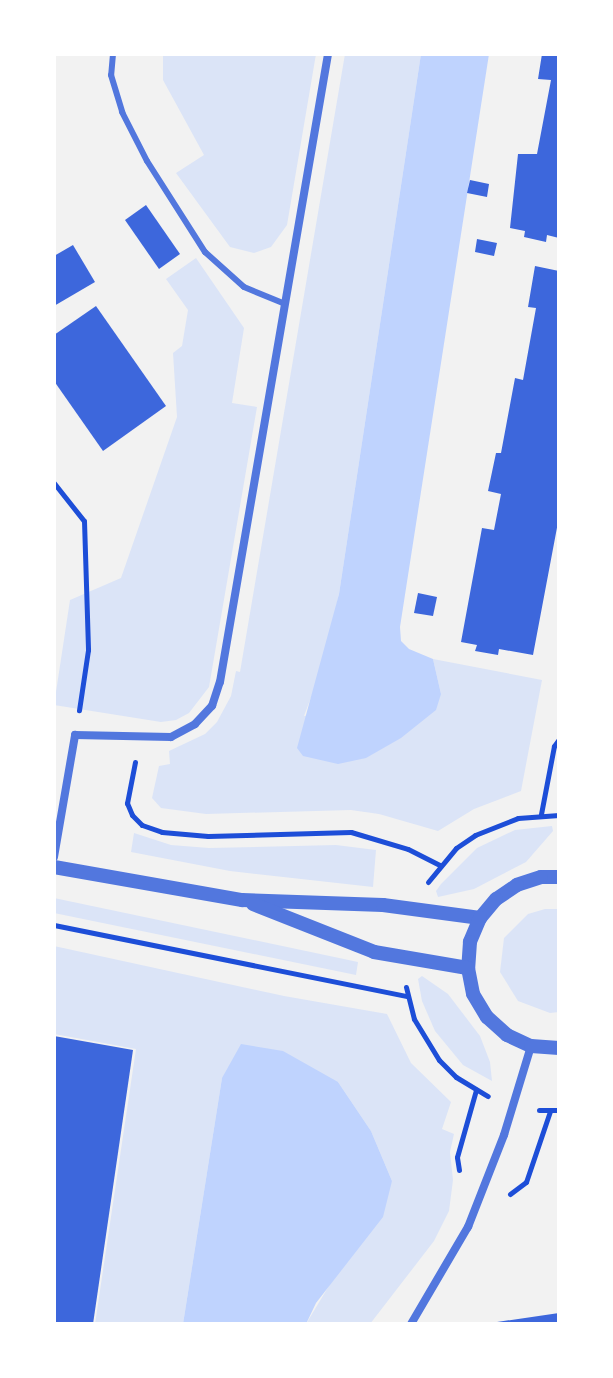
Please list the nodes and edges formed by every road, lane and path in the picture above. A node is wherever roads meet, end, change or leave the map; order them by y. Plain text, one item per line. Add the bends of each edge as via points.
1 (113, 54) edge
2 (328, 54) edge
3 (285, 304) junction
4 (54, 483) edge
5 (75, 735) junction
6 (140, 736) junction
7 (559, 739) edge
8 (541, 814) junction
9 (559, 815) edge
10 (54, 857) edge
11 (440, 865) junction
12 (54, 867) edge
13 (559, 877) edge
14 (242, 900) junction
15 (413, 910) junction
16 (480, 918) junction
17 (54, 925) edge
18 (403, 958) junction
19 (468, 968) junction
20 (407, 996) junction
21 (531, 1046) junction
22 (559, 1048) edge
23 (513, 1106) junction
24 (559, 1110) edge
25 (411, 1324) edge

1 - 3 lane via 111,75 122,112 205,252 244,287
2 - 3 street
3 - 6 street via 212,706 195,724 171,737
4 - 5 path via 84,521 88,650
5 - 6 street
5 - 10 street
6 - 11 path via 127,803 142,825 208,836 351,832
7 - 8 path
8 - 9 path
8 - 11 path via 475,835
11 - 15 path
12 - 14 street
13 - 16 street via 517,885
14 - 15 street
14 - 18 street via 374,952
15 - 16 street
16 - 19 street via 470,942
17 - 20 path
18 - 19 street
18 - 20 path
19 - 21 street via 473,994 487,1017 507,1035
20 - 23 path via 414,1019 439,1060 476,1090
21 - 22 street
21 - 23 street
23 - 24 path
23 - 25 street via 468,1227

